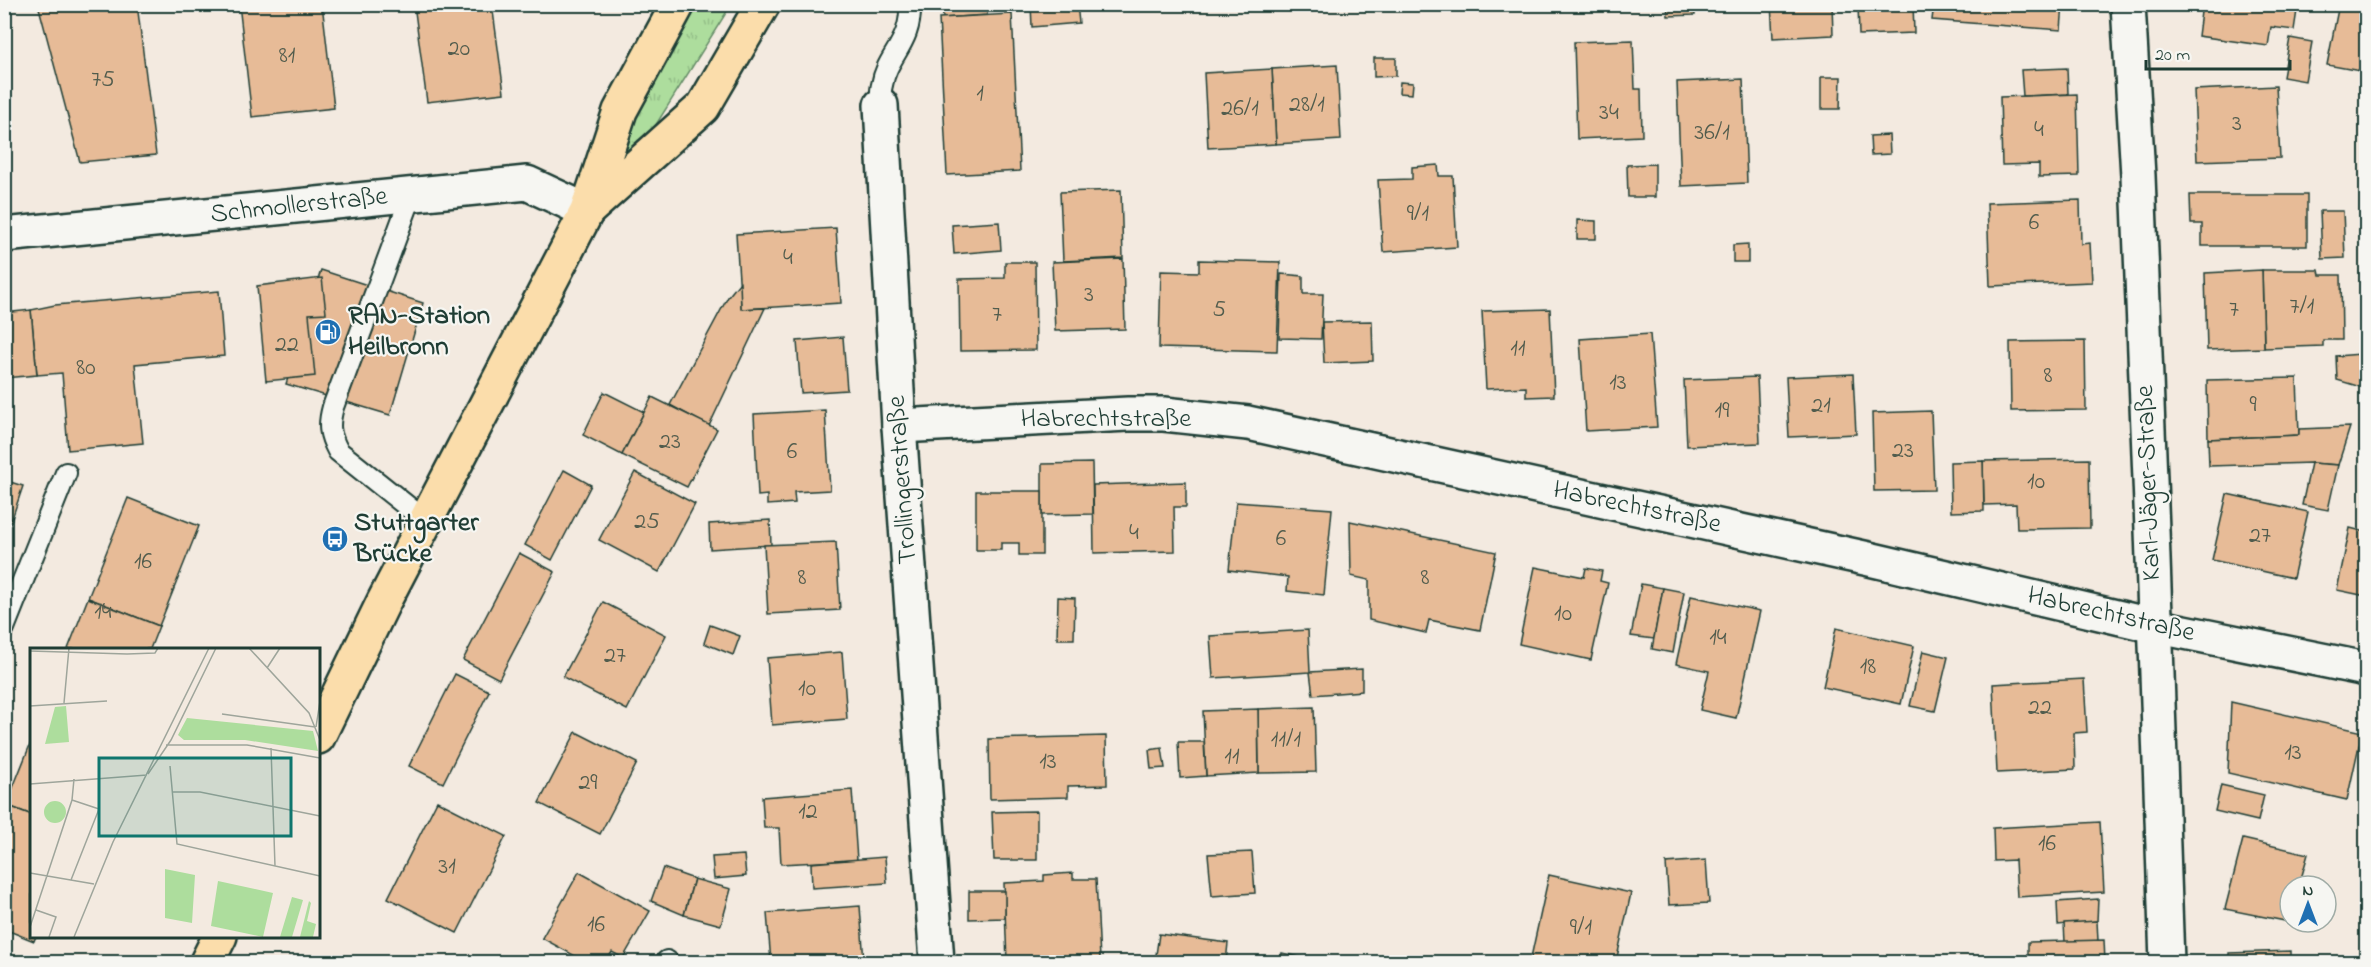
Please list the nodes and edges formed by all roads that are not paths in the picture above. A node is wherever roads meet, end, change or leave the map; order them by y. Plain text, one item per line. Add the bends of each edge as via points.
1 (678, 4) edge
2 (763, 4) edge
3 (910, 4) edge
4 (2128, 4) edge
5 (881, 105) joint
6 (412, 194) junction
7 (587, 211) junction
8 (4, 236) edge
9 (899, 426) junction
10 (66, 473) dead end
11 (427, 522) junction
12 (2155, 626) junction
13 (4, 628) edge
14 (2367, 669) edge
15 (320, 733) edge
16 (220, 937) edge
17 (207, 963) edge
18 (937, 963) edge
19 (2167, 963) edge

1 - 7 main road via 620,111
2 - 7 main road via 703,107
3 - 5 lane, Trollingerstraße via 907,35 881,85
4 - 12 street, Karl-Jäger-Straße
5 - 9 street, Trollingerstraße
6 - 7 street, Schmollerstraße via 527,183
6 - 8 street, Schmollerstraße
6 - 11 lane via 333,407 329,434 338,451
7 - 11 main road
9 - 12 street, Habrechtstraße via 1128,414 1248,423 1858,556
9 - 18 street, Trollingerstraße
10 - 13 lane
11 - 15 main road
12 - 14 street, Habrechtstraße
12 - 19 street, Karl-Jäger-Straße
16 - 17 main road

